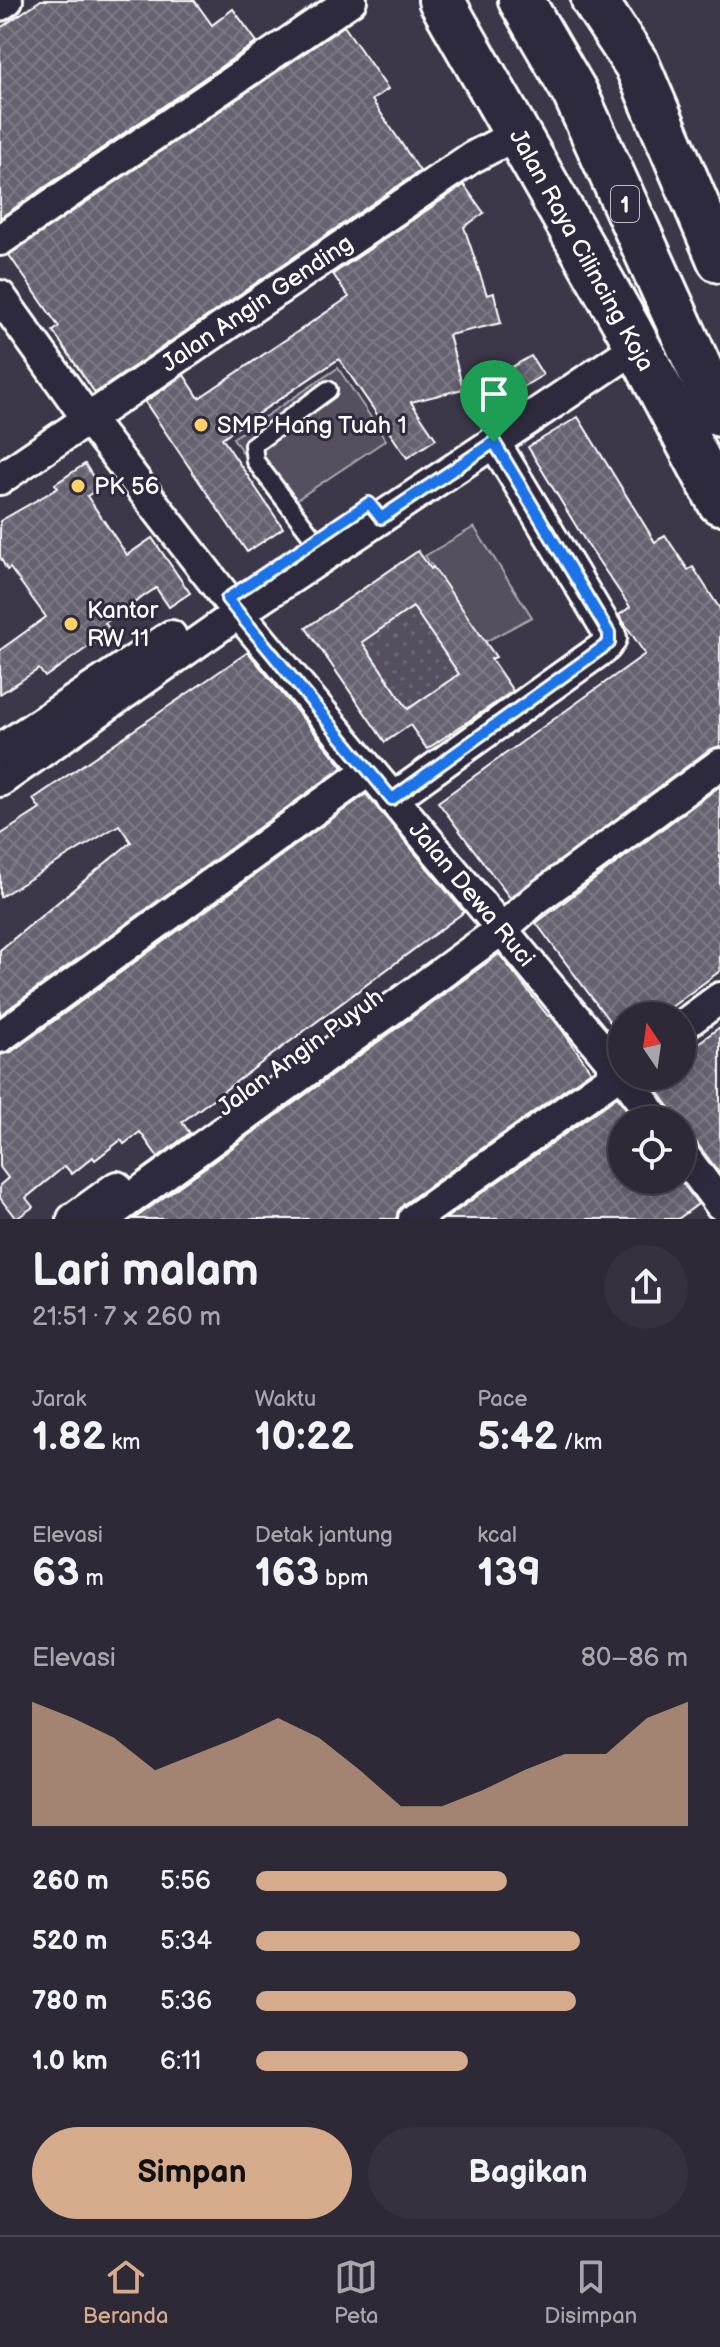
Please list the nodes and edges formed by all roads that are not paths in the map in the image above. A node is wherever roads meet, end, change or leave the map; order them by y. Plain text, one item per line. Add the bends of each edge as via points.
1 (7, 0) edge
2 (351, 0) edge
3 (441, 0) edge
4 (521, 0) edge
5 (594, 0) edge
6 (619, 0) edge
7 (0, 5) edge
8 (517, 134) junction
9 (720, 188) edge
10 (0, 240) edge
11 (720, 260) edge
12 (0, 296) edge
13 (634, 339) junction
14 (328, 390) dead end
15 (720, 414) edge
16 (87, 418) junction
17 (494, 442) junction
18 (0, 479) edge
19 (720, 502) edge
20 (375, 510) junction
21 (315, 540) junction
22 (234, 606) junction
23 (0, 750) edge
24 (720, 764) edge
25 (369, 770) junction
26 (0, 781) edge
27 (392, 799) junction
28 (495, 921) junction
29 (720, 998) edge
30 (696, 1016) edge
31 (0, 1037) edge
32 (608, 1056) edge
33 (285, 1075) junction
34 (608, 1083) edge
35 (696, 1172) edge
36 (720, 1204) edge
37 (720, 1212) edge
38 (73, 1219) edge
39 (103, 1219) edge
40 (414, 1219) edge
41 (710, 1219) edge

1 - 7 street
2 - 10 street
3 - 8 highway, Jalan Raya Cilincing Koja
4 - 15 highway, 1 via 575,93
5 - 11 highway via 637,65
6 - 9 highway via 650,46
8 - 13 highway, Jalan Raya Cilincing Koja
8 - 16 street, Jalan Angin Gending via 471,158
12 - 16 street, Jalan Dewa Ruci
13 - 17 street
13 - 19 highway, Jalan Raya Cilincing Koja
13 - 20 street via 484,425
14 - 21 lane via 253,445 255,461
16 - 18 street, Jalan Angin Gending
16 - 22 street, Jalan Dewa Ruci
17 - 20 street
17 - 27 street via 609,633 609,643
20 - 21 street
20 - 22 street
21 - 22 street
22 - 23 street
22 - 25 street, Jalan Dewa Ruci
22 - 26 street
24 - 28 street, Jalan Angin Puyuh via 535,900
25 - 27 street, Jalan Dewa Ruci
25 - 31 street
27 - 28 street, Jalan Dewa Ruci
28 - 32 street, Jalan Dewa Ruci
28 - 33 street, Jalan Angin Puyuh
29 - 30 street
33 - 38 street, Jalan Angin Puyuh
33 - 39 street, Jalan Angin Puyuh
34 - 40 street
35 - 36 street
37 - 41 street

